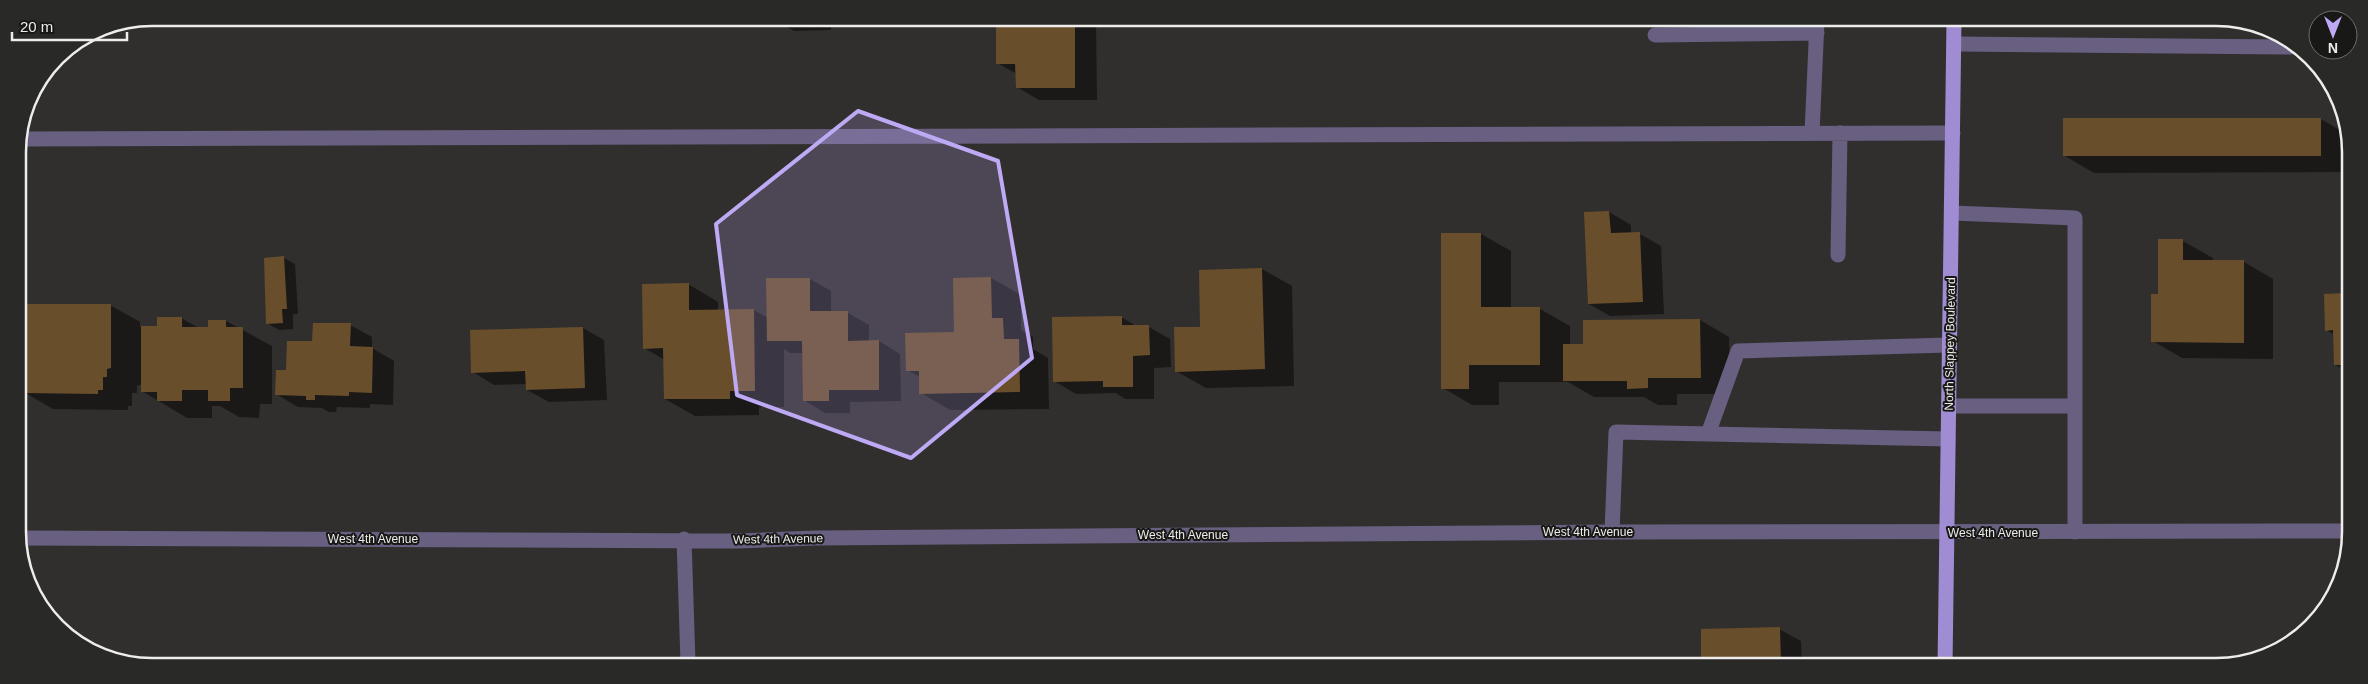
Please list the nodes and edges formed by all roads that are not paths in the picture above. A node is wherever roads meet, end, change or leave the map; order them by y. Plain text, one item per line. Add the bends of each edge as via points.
1 (1954, 26) edge
2 (1817, 27) edge
3 (1655, 35) dead end
4 (1954, 44) junction
5 (2285, 47) edge
6 (1953, 133) junction
7 (1812, 134) junction
8 (1840, 134) junction
9 (28, 139) edge
10 (1952, 213) junction
11 (1838, 254) dead end
12 (1949, 345) junction
13 (1949, 406) junction
14 (2074, 406) junction
15 (1708, 434) junction
16 (1948, 439) junction
17 (2342, 531) edge
18 (1612, 532) junction
19 (2075, 532) junction
20 (1947, 533) junction
21 (27, 538) edge
22 (684, 540) junction
23 (1945, 657) edge
24 (688, 658) edge

1 - 4 main road, North Slappey Boulevard
2 - 3 street
2 - 7 street
4 - 5 street
4 - 6 main road, North Slappey Boulevard
6 - 8 street
6 - 10 main road, North Slappey Boulevard
7 - 8 street
7 - 9 street
8 - 11 street
10 - 12 main road, North Slappey Boulevard
10 - 14 street via 2075,218
12 - 13 main road, North Slappey Boulevard
12 - 15 street via 1738,351
13 - 14 street
13 - 16 main road, North Slappey Boulevard
14 - 19 street
15 - 16 street
15 - 18 street via 1616,432
16 - 20 main road, North Slappey Boulevard
17 - 19 street, West 4th Avenue
18 - 20 street, West 4th Avenue
18 - 22 street, West 4th Avenue
19 - 20 street, West 4th Avenue
20 - 23 main road, North Slappey Boulevard
21 - 22 street, West 4th Avenue
22 - 24 street

